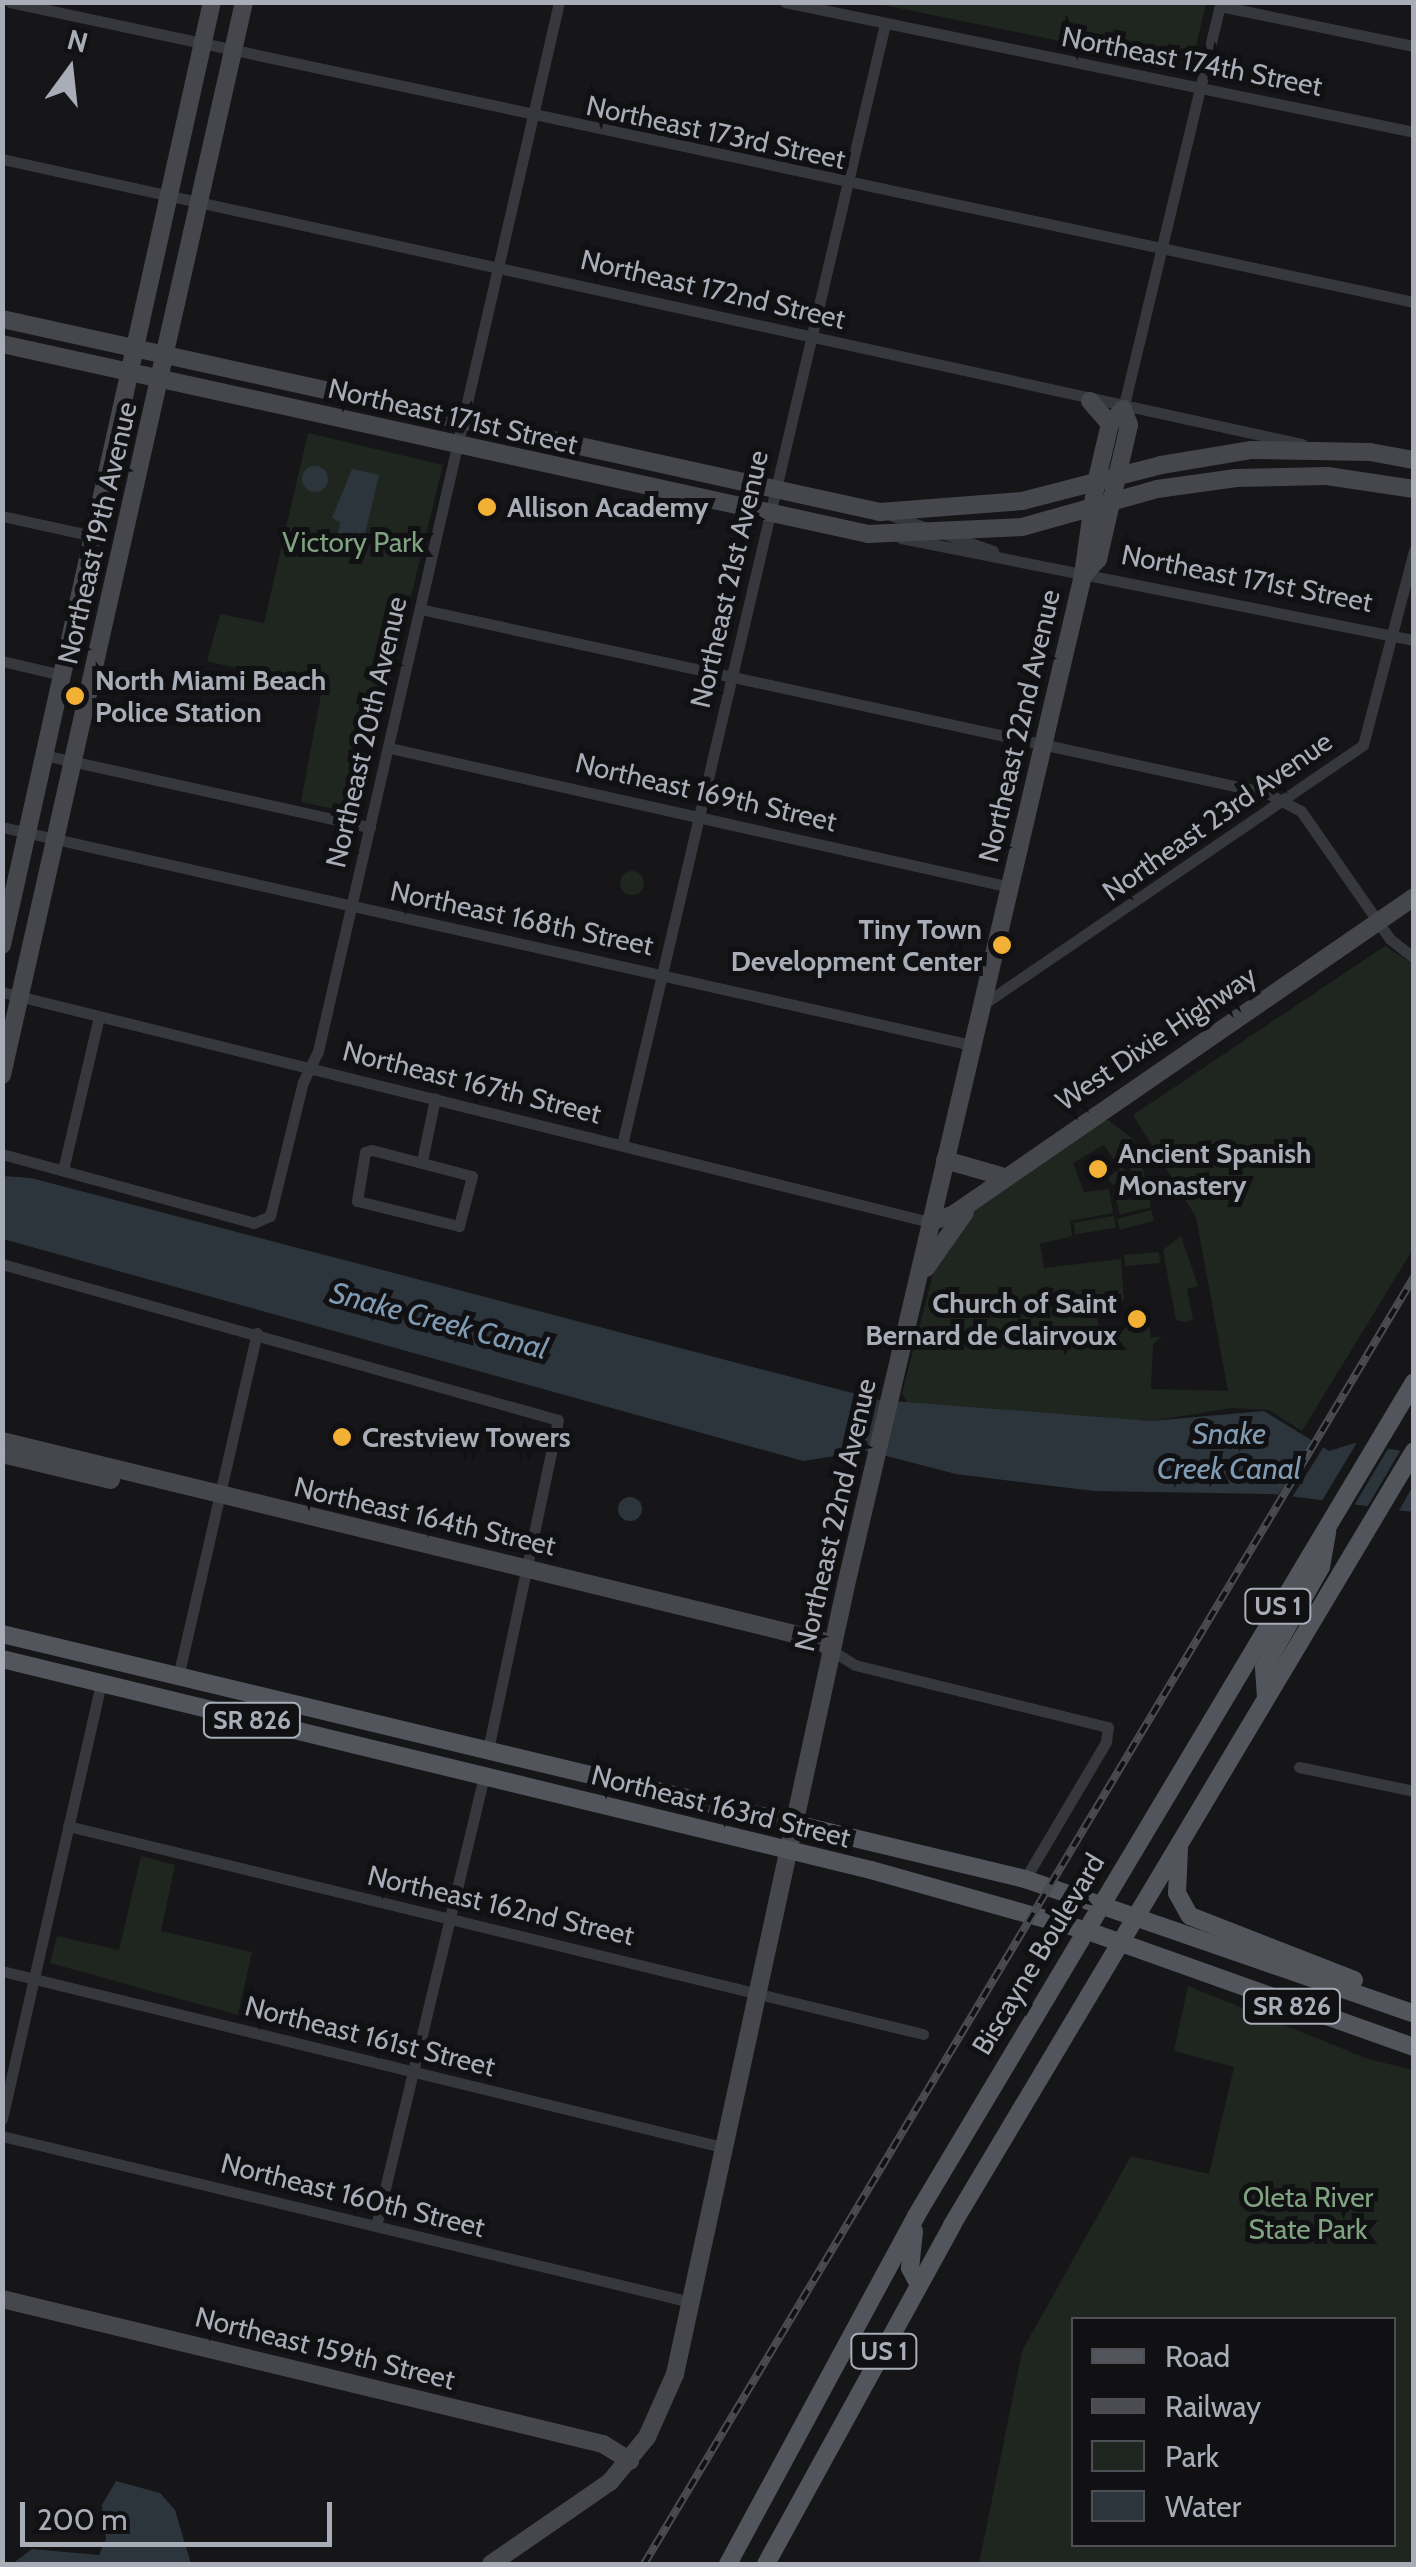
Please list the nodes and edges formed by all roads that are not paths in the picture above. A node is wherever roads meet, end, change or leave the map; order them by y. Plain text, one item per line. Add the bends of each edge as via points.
1 (10, 2) edge
2 (212, 2) edge
3 (244, 2) edge
4 (559, 2) edge
5 (785, 2) edge
6 (885, 24) junction
7 (202, 45) junction
8 (1414, 46) edge
9 (233, 52) junction
10 (1200, 90) junction
11 (531, 118) junction
12 (1414, 132) edge
13 (2, 159) edge
14 (847, 186) junction
15 (171, 196) junction
16 (199, 203) junction
17 (1161, 248) junction
18 (497, 269) junction
19 (1414, 302) edge
20 (2, 319) edge
21 (35, 326) junction
22 (810, 339) junction
23 (2, 344) edge
24 (137, 348) junction
25 (30, 349) junction
26 (165, 354) junction
27 (131, 372) junction
28 (160, 376) junction
29 (1090, 401) junction
30 (1123, 408) junction
31 (120, 418) junction
32 (464, 422) junction
33 (1110, 424) junction
34 (148, 425) junction
35 (458, 444) junction
36 (1326, 449) junction
37 (1414, 460) edge
38 (1117, 476) junction
39 (1096, 482) junction
40 (1414, 489) edge
41 (776, 490) junction
42 (1022, 502) junction
43 (1108, 506) junction
44 (880, 512) junction
45 (1090, 512) junction
46 (2, 516) edge
47 (770, 516) junction
48 (1017, 528) junction
49 (947, 534) junction
50 (892, 535) junction
51 (93, 536) junction
52 (1414, 551) edge
53 (1011, 558) junction
54 (1083, 575) junction
55 (80, 596) junction
56 (109, 604) junction
57 (420, 609) junction
58 (1393, 636) junction
59 (1414, 640) edge
60 (2, 662) edge
61 (62, 675) junction
62 (731, 678) junction
63 (1042, 747) junction
64 (390, 748) junction
65 (44, 755) junction
66 (74, 762) junction
67 (1288, 802) junction
68 (699, 816) junction
69 (2, 827) edge
70 (370, 827) junction
71 (28, 833) junction
72 (57, 840) junction
73 (1010, 887) junction
74 (1414, 897) edge
75 (352, 906) junction
76 (1379, 919) junction
77 (2, 945) edge
78 (1414, 958) edge
79 (663, 974) junction
80 (2, 992) edge
81 (22, 997) junction
82 (982, 1006) junction
83 (99, 1017) junction
84 (972, 1045) junction
85 (308, 1066) junction
86 (2, 1075) edge
87 (435, 1098) junction
88 (622, 1145) junction
89 (2, 1154) edge
90 (946, 1160) junction
91 (422, 1161) junction
92 (63, 1170) junction
93 (1002, 1176) junction
94 (984, 1188) junction
95 (930, 1222) junction
96 (2, 1264) edge
97 (911, 1306) junction
98 (257, 1333) junction
99 (1414, 1382) edge
100 (3, 1442) edge
101 (1414, 1452) edge
102 (2, 1454) edge
103 (221, 1501) junction
104 (1333, 1514) junction
105 (529, 1575) junction
106 (2, 1634) edge
107 (832, 1650) junction
108 (2, 1660) edge
109 (178, 1678) junction
110 (100, 1683) junction
111 (135, 1691) junction
112 (1266, 1697) junction
113 (488, 1753) junction
114 (526, 1762) junction
115 (440, 1766) junction
116 (1299, 1767) dead end
117 (484, 1777) junction
118 (1414, 1791) edge
119 (68, 1826) junction
120 (793, 1826) junction
121 (1179, 1844) junction
122 (789, 1850) junction
123 (1025, 1879) junction
124 (1102, 1902) junction
125 (1137, 1914) junction
126 (451, 1918) junction
127 (1085, 1930) junction
128 (1121, 1942) junction
129 (2, 1971) edge
130 (34, 1978) junction
131 (759, 1993) junction
132 (1407, 2011) edge
133 (923, 2034) dead end
134 (1414, 2047) edge
135 (413, 2072) junction
136 (2, 2120) edge
137 (2, 2136) edge
138 (726, 2148) junction
139 (916, 2216) junction
140 (376, 2226) junction
141 (919, 2284) junction
142 (2, 2298) edge
143 (692, 2302) junction
144 (630, 2461) junction
145 (491, 2564) edge
146 (728, 2564) edge
147 (766, 2564) edge

1 - 7 street, Northeast 173rd Street
2 - 7 street, Northeast 19th Avenue
3 - 9 street, Northeast 19th Avenue
4 - 11 street, Northeast 20th Avenue
5 - 6 street, Northeast 174th Street
6 - 10 street, Northeast 174th Street
6 - 14 street, Northeast 21st Avenue
7 - 9 street, Northeast 173rd Street
7 - 15 street, Northeast 19th Avenue
8 - 10 street, Northeast 22nd Avenue via 1220,6
9 - 11 street, Northeast 173rd Street
9 - 16 street, Northeast 19th Avenue
10 - 12 street, Northeast 174th Street
10 - 17 street, Northeast 22nd Avenue
11 - 14 street, Northeast 173rd Street
11 - 18 street, Northeast 20th Avenue
13 - 15 street, Northeast 172nd Street
14 - 17 street, Northeast 173rd Street
14 - 22 street, Northeast 21st Avenue
15 - 16 street, Northeast 172nd Street
15 - 24 street, Northeast 19th Avenue
16 - 18 street, Northeast 172nd Street
16 - 26 street, Northeast 19th Avenue
17 - 19 street, Northeast 173rd Street
17 - 30 street, Northeast 22nd Avenue
18 - 22 street, Northeast 172nd Street
18 - 32 street, Northeast 20th Avenue
20 - 21 street, Northeast 171st Street
21 - 24 street, Northeast 171st Street
21 - 25 street
22 - 29 street, Northeast 172nd Street
22 - 41 street, Northeast 21st Avenue
23 - 25 street, Northeast 171st Street
24 - 26 street, Northeast 171st Street
24 - 27 street, Northeast 19th Avenue
25 - 27 street, Northeast 171st Street
26 - 28 street, Northeast 19th Avenue
26 - 32 street, Northeast 171st Street
27 - 28 street, Northeast 171st Street
27 - 31 street, Northeast 19th Avenue
28 - 34 street, Northeast 19th Avenue
28 - 35 street, Northeast 171st Street
29 - 30 street, Northeast 172nd Street
29 - 33 street
30 - 33 street, Northeast 22nd Avenue
30 - 36 street, Northeast 172nd Street
30 - 38 street, Northeast 22nd Avenue via 1129,424
31 - 34 street
31 - 51 street, Northeast 19th Avenue
32 - 35 street, Northeast 20th Avenue
32 - 41 street, Northeast 171st Street
33 - 39 street, Northeast 22nd Avenue
34 - 56 street, Northeast 19th Avenue
35 - 47 street, Northeast 171st Street
35 - 57 street, Northeast 20th Avenue
36 - 37 street, Northeast 172nd Street
36 - 38 street, Northeast 171st Street via 1252,450
38 - 39 street, Northeast 171st Street
38 - 43 street, Northeast 22nd Avenue
39 - 42 street, Northeast 171st Street
39 - 45 street, Northeast 22nd Avenue
40 - 43 street, Northeast 171st Street via 1272,475 1184,484
41 - 44 street, Northeast 171st Street
41 - 47 street, Northeast 21st Avenue
42 - 44 street, Northeast 171st Street
42 - 48 street
43 - 45 street, Northeast 171st Street
43 - 54 street, Northeast 22nd Avenue via 1098,560
44 - 49 street, Northeast 171st Street
45 - 48 street, Northeast 171st Street
45 - 54 street, Northeast 22nd Avenue
46 - 51 street
47 - 50 street, Northeast 171st Street
47 - 62 street, Northeast 21st Avenue
48 - 49 street, Northeast 171st Street
49 - 50 street, Northeast 171st Street
49 - 53 street, Northeast 171st Street
50 - 53 street, Northeast 171st Street
51 - 55 street, Northeast 19th Avenue
52 - 58 street, Northeast 23rd Avenue
53 - 54 street, Northeast 171st Street
54 - 58 street, Northeast 171st Street
54 - 63 street, Northeast 22nd Avenue
55 - 56 street
55 - 61 street, Northeast 19th Avenue
56 - 66 street, Northeast 19th Avenue
57 - 62 street
57 - 64 street, Northeast 20th Avenue
58 - 59 street, Northeast 171st Street
58 - 67 street, Northeast 23rd Avenue via 1363,746
60 - 61 street
61 - 65 street, Northeast 19th Avenue
62 - 63 street
62 - 68 street, Northeast 21st Avenue
63 - 67 street
63 - 73 street, Northeast 22nd Avenue
64 - 68 street, Northeast 169th Street
64 - 70 street, Northeast 20th Avenue
65 - 66 street
65 - 71 street, Northeast 19th Avenue
66 - 70 street
66 - 72 street, Northeast 19th Avenue
67 - 76 street
67 - 82 street, Northeast 23rd Avenue
68 - 73 street, Northeast 169th Street
68 - 79 street, Northeast 21st Avenue
69 - 71 street, Northeast 168th Street
70 - 75 street, Northeast 20th Avenue
71 - 72 street, Northeast 168th Street
71 - 77 street, Northeast 19th Avenue
72 - 75 street, Northeast 168th Street
72 - 81 street, Northeast 19th Avenue
73 - 82 street, Northeast 22nd Avenue
74 - 76 street, West Dixie Highway
75 - 79 street, Northeast 168th Street
75 - 85 street, Northeast 20th Avenue via 318,1051
76 - 78 street
76 - 93 street, West Dixie Highway
79 - 84 street, Northeast 168th Street
79 - 88 street, Northeast 21st Avenue
80 - 81 street, Northeast 167th Street
81 - 83 street, Northeast 167th Street
81 - 86 street, Northeast 19th Avenue
82 - 84 street, Northeast 22nd Avenue
83 - 85 street, Northeast 167th Street
83 - 92 street
84 - 90 street, Northeast 22nd Avenue
85 - 87 street, Northeast 167th Street
85 - 92 street, Northeast 20th Avenue via 267,1221
87 - 88 street, Northeast 167th Street
87 - 91 street
88 - 95 street, Northeast 167th Street
89 - 92 street
90 - 93 street
90 - 95 street, Northeast 22nd Avenue
91 - 91 street via 472,1176 459,1226 356,1201 368,1150
93 - 94 street, West Dixie Highway
94 - 95 street, West Dixie Highway via 954,1214
94 - 97 street via 928,1262
95 - 97 street, Northeast 22nd Avenue
96 - 98 street
97 - 107 street, Northeast 22nd Avenue
98 - 103 street
98 - 105 street via 558,1420
99 - 104 main road, Biscayne Boulevard / US 1
100 - 103 street, Northeast 164th Street
101 - 112 main road, US 1
102 - 103 street, Northeast 164th Street
103 - 105 street, Northeast 164th Street
103 - 109 street
104 - 112 main road via 1321,1567 1264,1668
104 - 124 main road, Biscayne Boulevard / US 1
105 - 107 street, Northeast 164th Street
105 - 113 street
106 - 109 main road, Northeast 163rd Street / SR 826
107 - 120 street, Northeast 22nd Avenue
107 - 123 street, Northeast 164th Street via 856,1666 1108,1727 1106,1742
108 - 110 main road, Northeast 163rd Street / SR 826
109 - 111 main road
109 - 113 main road, Northeast 163rd Street / SR 826
110 - 111 main road, Northeast 163rd Street / SR 826
110 - 119 street
111 - 115 main road, Northeast 163rd Street / SR 826
112 - 121 main road, US 1
113 - 114 main road, Northeast 163rd Street / SR 826
113 - 115 main road via 471,1763
114 - 117 main road via 498,1766
114 - 120 main road, Northeast 163rd Street / SR 826
115 - 117 main road, Northeast 163rd Street / SR 826
116 - 118 street
117 - 122 main road, Northeast 163rd Street / SR 826
117 - 126 street
119 - 126 street, Northeast 162nd Street
119 - 130 street
120 - 122 street, Northeast 22nd Avenue
120 - 123 main road, Northeast 163rd Street / SR 826
121 - 125 main road, US 1
121 - 132 main road via 1176,1893 1190,1916 1387,1993
122 - 127 main road, Northeast 163rd Street / SR 826
122 - 131 street, Northeast 22nd Avenue
123 - 124 main road, Northeast 163rd Street / SR 826
124 - 125 main road, Northeast 163rd Street / SR 826
124 - 127 main road, Biscayne Boulevard / US 1
125 - 128 main road, US 1
125 - 132 main road, Northeast 163rd Street / SR 826
126 - 131 street, Northeast 162nd Street
126 - 135 street
127 - 128 main road, Northeast 163rd Street / SR 826
127 - 139 main road, Biscayne Boulevard / US 1
128 - 134 main road, Northeast 163rd Street / SR 826
128 - 141 main road, US 1
129 - 130 street, Northeast 161st Street
130 - 135 street, Northeast 161st Street
130 - 136 street
131 - 133 street, Northeast 162nd Street
131 - 138 street, Northeast 22nd Avenue
135 - 138 street, Northeast 161st Street
135 - 140 street
137 - 140 street, Northeast 160th Street
138 - 143 street, Northeast 22nd Avenue
139 - 141 main road via 910,2268
139 - 146 main road, Biscayne Boulevard / US 1
140 - 143 street, Northeast 160th Street
141 - 147 main road, US 1
142 - 144 street, Northeast 159th Street via 602,2444
143 - 144 street, Northeast 22nd Avenue via 668,2394
144 - 145 street via 575,2510

